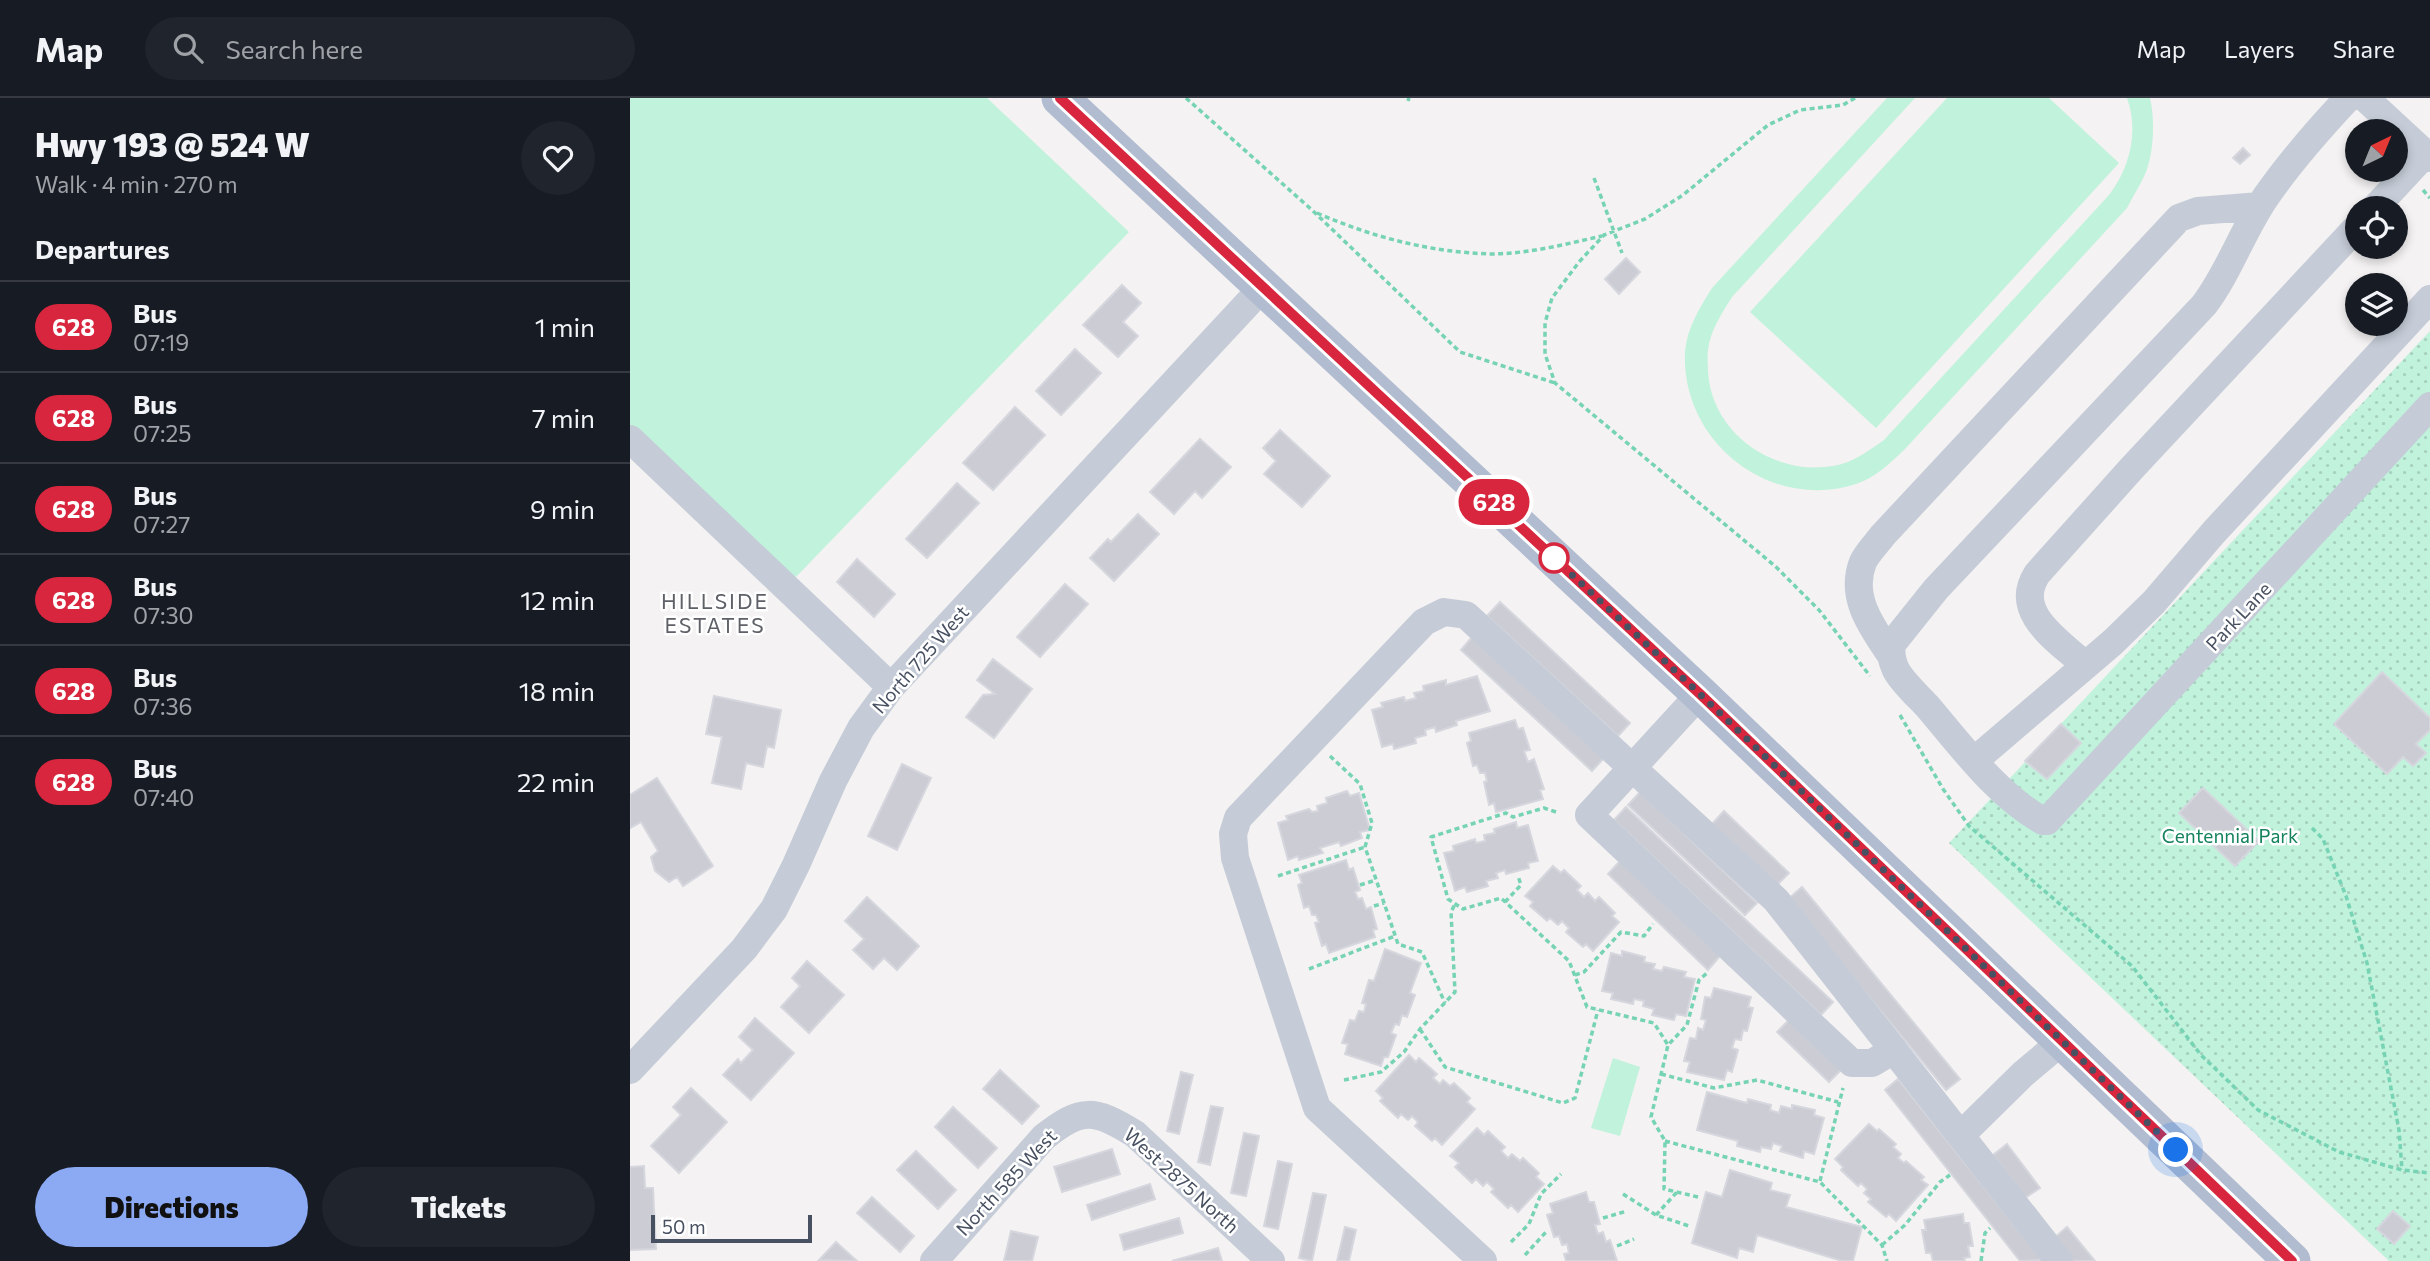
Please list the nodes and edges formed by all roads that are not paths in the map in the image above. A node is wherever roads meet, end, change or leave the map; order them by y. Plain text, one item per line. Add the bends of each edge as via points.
1 (1059, 98) edge
2 (2348, 98) edge
3 (2365, 98) edge
4 (2428, 156) edge
5 (2387, 196) edge
6 (2260, 206) junction
7 (2345, 240) edge
8 (1264, 286) junction
9 (2430, 299) edge
10 (2430, 407) edge
11 (630, 439) edge
12 (1890, 654) junction
13 (2085, 665) junction
14 (891, 687) junction
15 (1700, 694) junction
16 (1974, 761) junction
17 (1632, 768) junction
18 (2061, 1042) junction
19 (1894, 1050) junction
20 (630, 1070) edge
21 (1086, 1113) joint
22 (1961, 1135) junction
23 (934, 1261) edge
24 (1270, 1261) edge
25 (1483, 1261) edge
26 (2059, 1261) edge
27 (2292, 1261) edge

1 - 8 main road
2 - 6 street
3 - 4 street
4 - 5 street
6 - 12 street via 2204,306 1936,589 1892,644
6 - 12 street via 2198,211 2179,218 1863,560 1858,584 1865,617
7 - 13 street via 2030,584 2030,606 2037,620
8 - 14 street, North 725 West
8 - 15 main road
9 - 13 street via 2154,601
10 - 16 street, Park Lane via 2047,821 2024,810
11 - 14 street
12 - 16 street via 1897,672
13 - 16 street
14 - 20 street, North 725 West via 861,727 832,781 774,909 744,948
15 - 17 street
15 - 18 main road
17 - 19 street via 1776,901
17 - 19 street via 1589,815 1853,1063 1872,1063
17 - 25 street via 1466,615 1444,612 1424,622 1238,818 1233,835 1235,858 1317,1108
18 - 22 street
18 - 27 main road
19 - 22 street
21 - 23 street, North 585 West via 1044,1137
21 - 24 street, West 2875 North via 1111,1119 1135,1134
22 - 26 street

